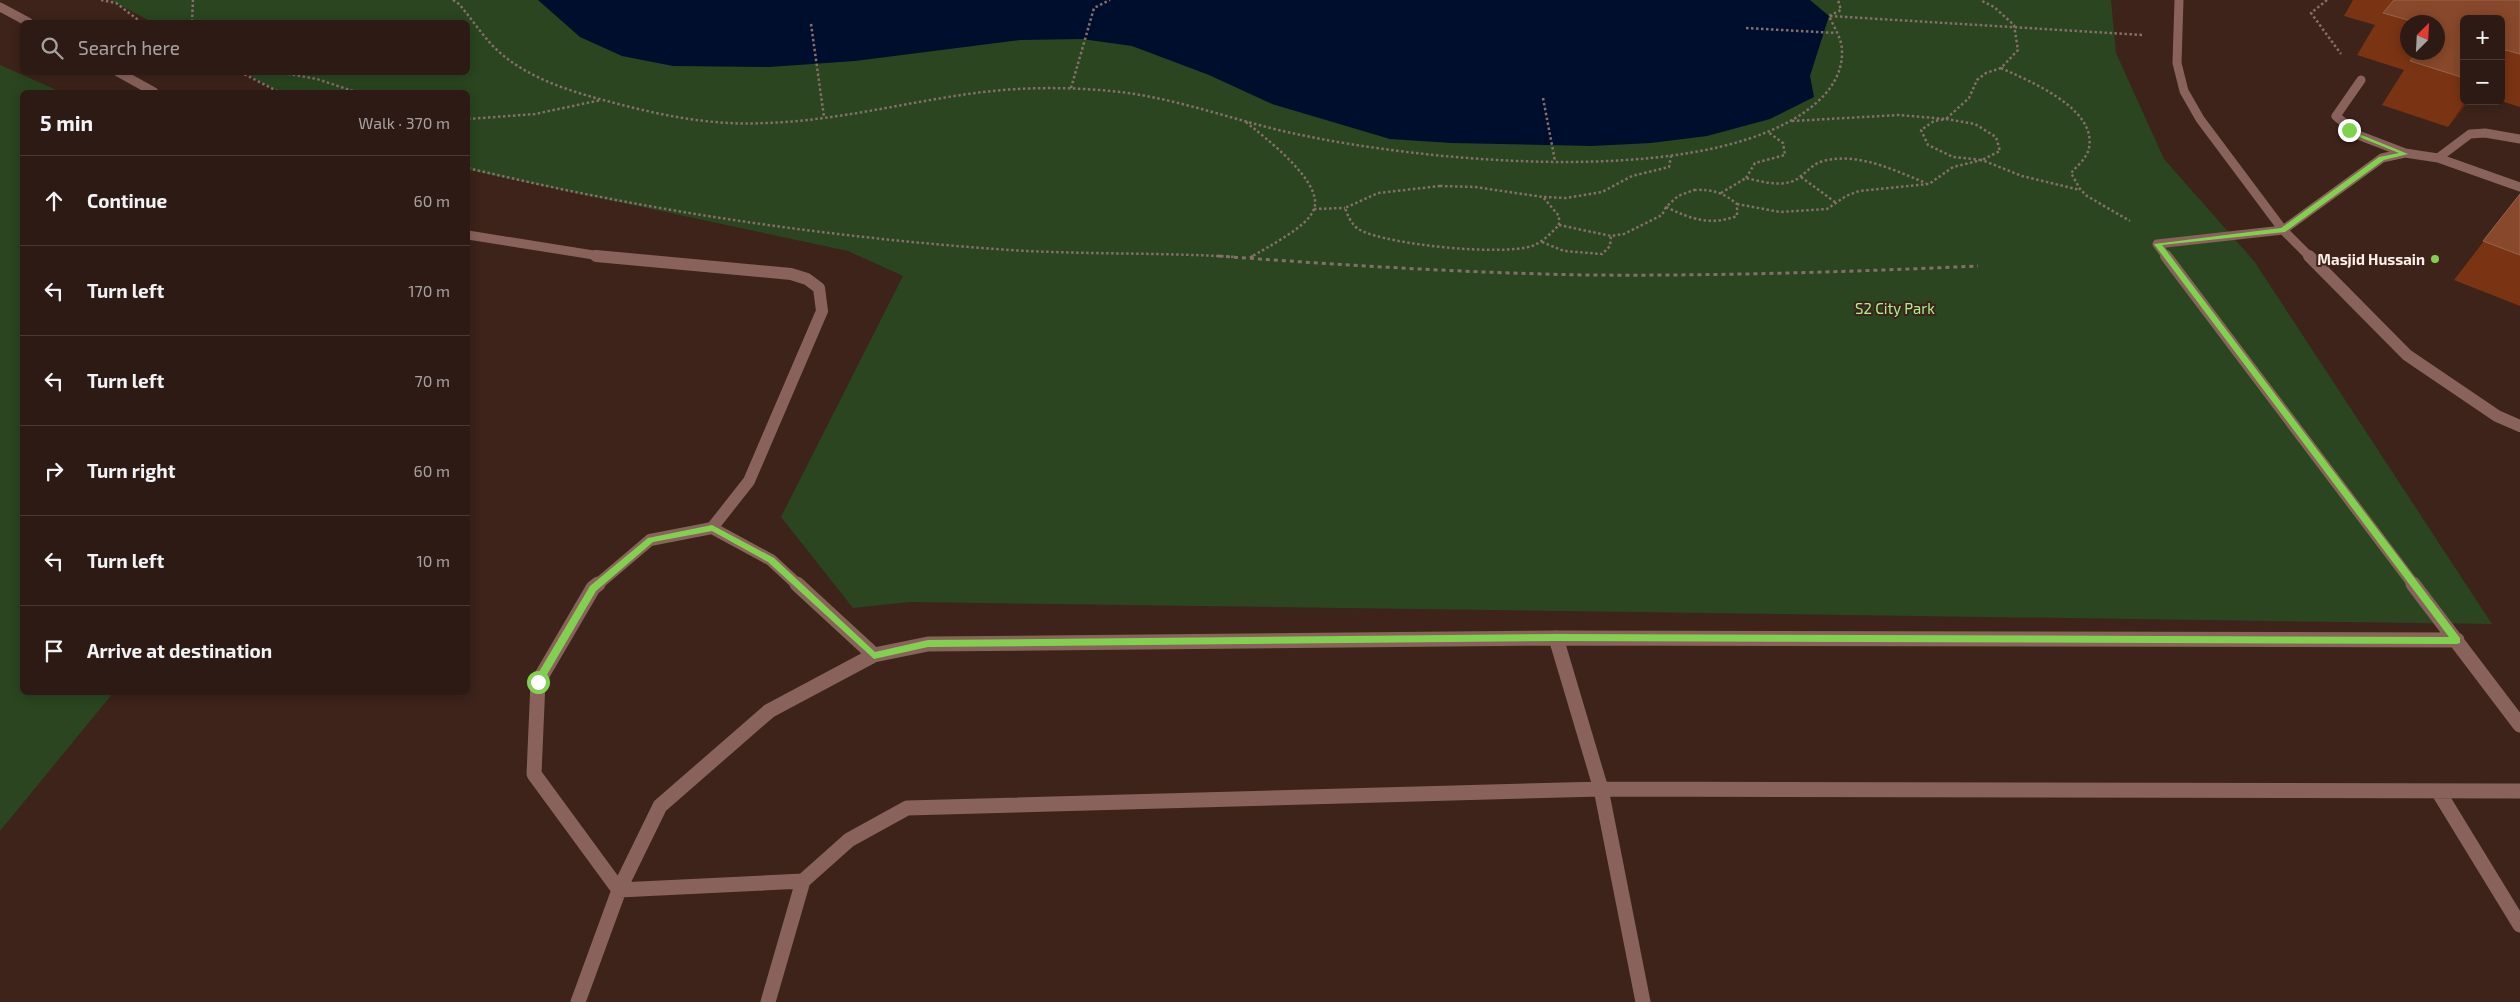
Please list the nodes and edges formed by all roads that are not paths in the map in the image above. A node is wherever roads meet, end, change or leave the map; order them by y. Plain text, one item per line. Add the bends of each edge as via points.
1 (2179, 0) edge
2 (0, 7) edge
3 (24, 20) edge
4 (123, 75) edge
5 (2361, 80) road end
6 (150, 90) edge
7 (2520, 139) edge
8 (2405, 154) junction
9 (2438, 158) junction
10 (2520, 187) edge
11 (2283, 230) junction
12 (470, 235) edge
13 (2520, 426) edge
14 (712, 528) junction
15 (1556, 638) junction
16 (2457, 640) junction
17 (874, 656) junction
18 (2520, 725) edge
19 (1601, 789) junction
20 (2438, 791) junction
21 (2520, 791) edge
22 (803, 881) junction
23 (619, 890) junction
24 (2520, 925) edge
25 (578, 1002) edge
26 (768, 1002) edge
27 (1643, 1002) edge

1 - 11 street via 2177,63 2184,91 2200,119
2 - 3 street
4 - 6 street
5 - 8 street via 2336,116 2340,123
7 - 9 street via 2470,134
8 - 9 street
8 - 11 street via 2382,158
9 - 10 street
11 - 13 street via 2407,355 2497,416
11 - 16 street via 2157,244
12 - 14 street via 514,245 656,264 791,274 818,288 822,311 749,482
14 - 17 street via 771,560
14 - 23 street via 650,540 593,588 538,682 534,774
15 - 16 street
15 - 17 street via 928,644
15 - 19 street
16 - 18 street
17 - 23 street via 769,711 660,806
19 - 20 street
19 - 22 street via 906,808 849,840
19 - 27 street
20 - 21 street
20 - 24 street
22 - 23 street
22 - 26 street
23 - 25 street

